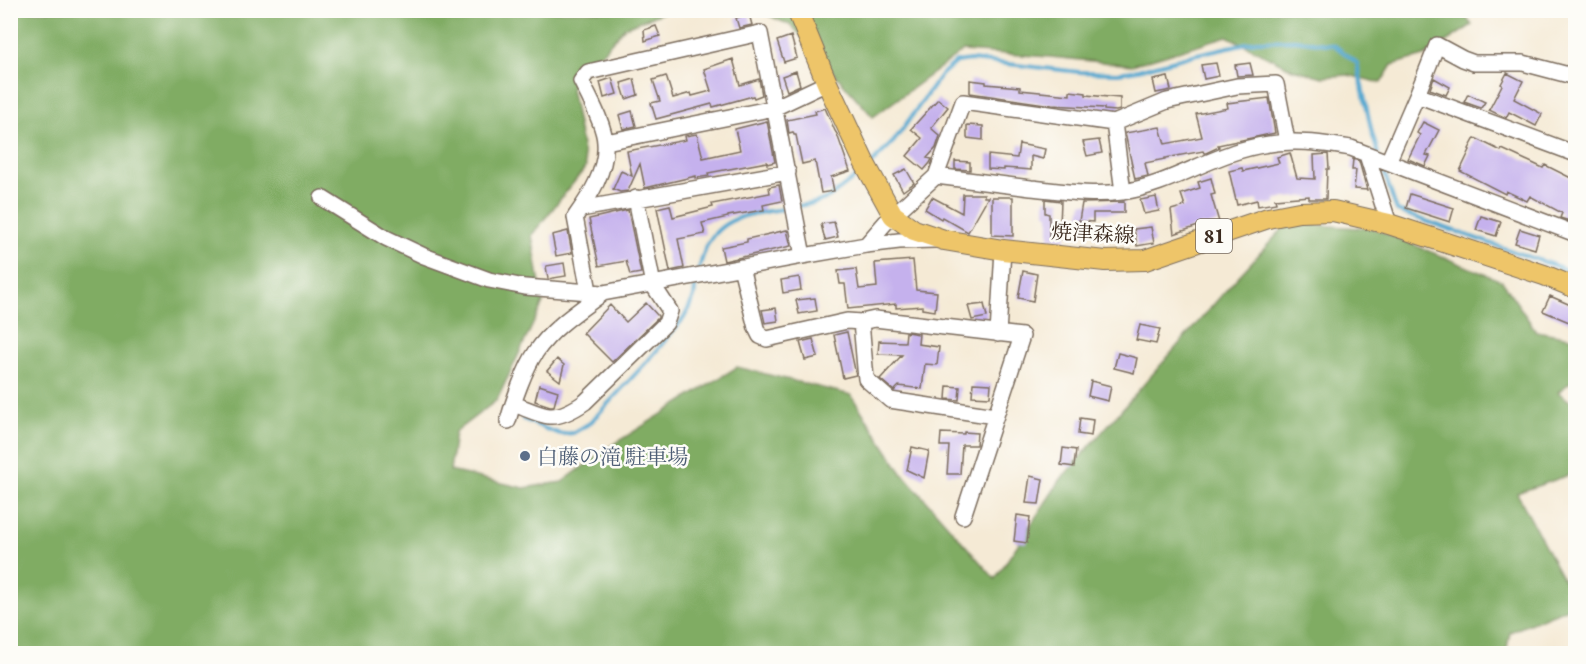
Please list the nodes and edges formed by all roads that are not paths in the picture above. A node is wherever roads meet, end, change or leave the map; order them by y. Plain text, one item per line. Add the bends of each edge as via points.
1 (797, 10) edge
2 (1575, 77) edge
3 (827, 83) junction
4 (1418, 95) junction
5 (774, 108) junction
6 (1114, 123) junction
7 (1287, 141) junction
8 (606, 142) junction
9 (1575, 154) edge
10 (1367, 155) junction
11 (1388, 162) junction
12 (788, 172) junction
13 (936, 176) junction
14 (1123, 192) junction
15 (322, 198) dead end
16 (636, 198) junction
17 (581, 209) junction
18 (893, 215) junction
19 (1389, 224) junction
20 (1575, 234) edge
21 (944, 240) junction
22 (866, 246) junction
23 (1003, 250) junction
24 (803, 256) junction
25 (741, 267) junction
26 (653, 285) junction
27 (1575, 288) edge
28 (596, 292) junction
29 (861, 322) junction
30 (998, 334) junction
31 (513, 404) junction
32 (995, 416) junction
33 (508, 421) dead end
34 (963, 516) dead end

1 - 3 main road, 焼津森線 / 81
2 - 4 street via 1523,63 1474,63 1437,45
3 - 5 street
3 - 18 main road, 焼津森線 / 81
4 - 9 street
4 - 11 street
5 - 8 street
5 - 8 street via 760,33 588,72 581,81
5 - 12 street
6 - 7 street via 1167,101 1237,86 1276,84
6 - 13 street via 963,102
6 - 14 street
7 - 10 street via 1351,148
7 - 14 street via 1237,151 1152,186
8 - 17 street via 601,173
10 - 11 street
10 - 19 street
11 - 20 street
12 - 16 street
12 - 24 street
13 - 14 street via 1071,192
13 - 18 street
15 - 28 street via 386,238 489,280
16 - 17 street
16 - 26 street
17 - 28 street via 575,217
18 - 21 main road, 焼津森線 / 81 via 914,230
18 - 22 street
19 - 23 main road, 焼津森線 / 81 via 1333,211 1299,212 1268,218 1145,260 1106,261
19 - 27 main road, 焼津森線 / 81
21 - 22 street
21 - 23 main road, 焼津森線 / 81
22 - 24 street
23 - 30 street
24 - 25 street
25 - 26 street
25 - 29 street via 760,336 767,339 848,321
26 - 28 street
26 - 31 street via 670,310 666,323 585,402 549,416
28 - 31 street via 536,352
29 - 30 street via 875,319
29 - 32 street via 866,379 890,400
30 - 32 street via 1022,336
31 - 33 street
32 - 34 street

